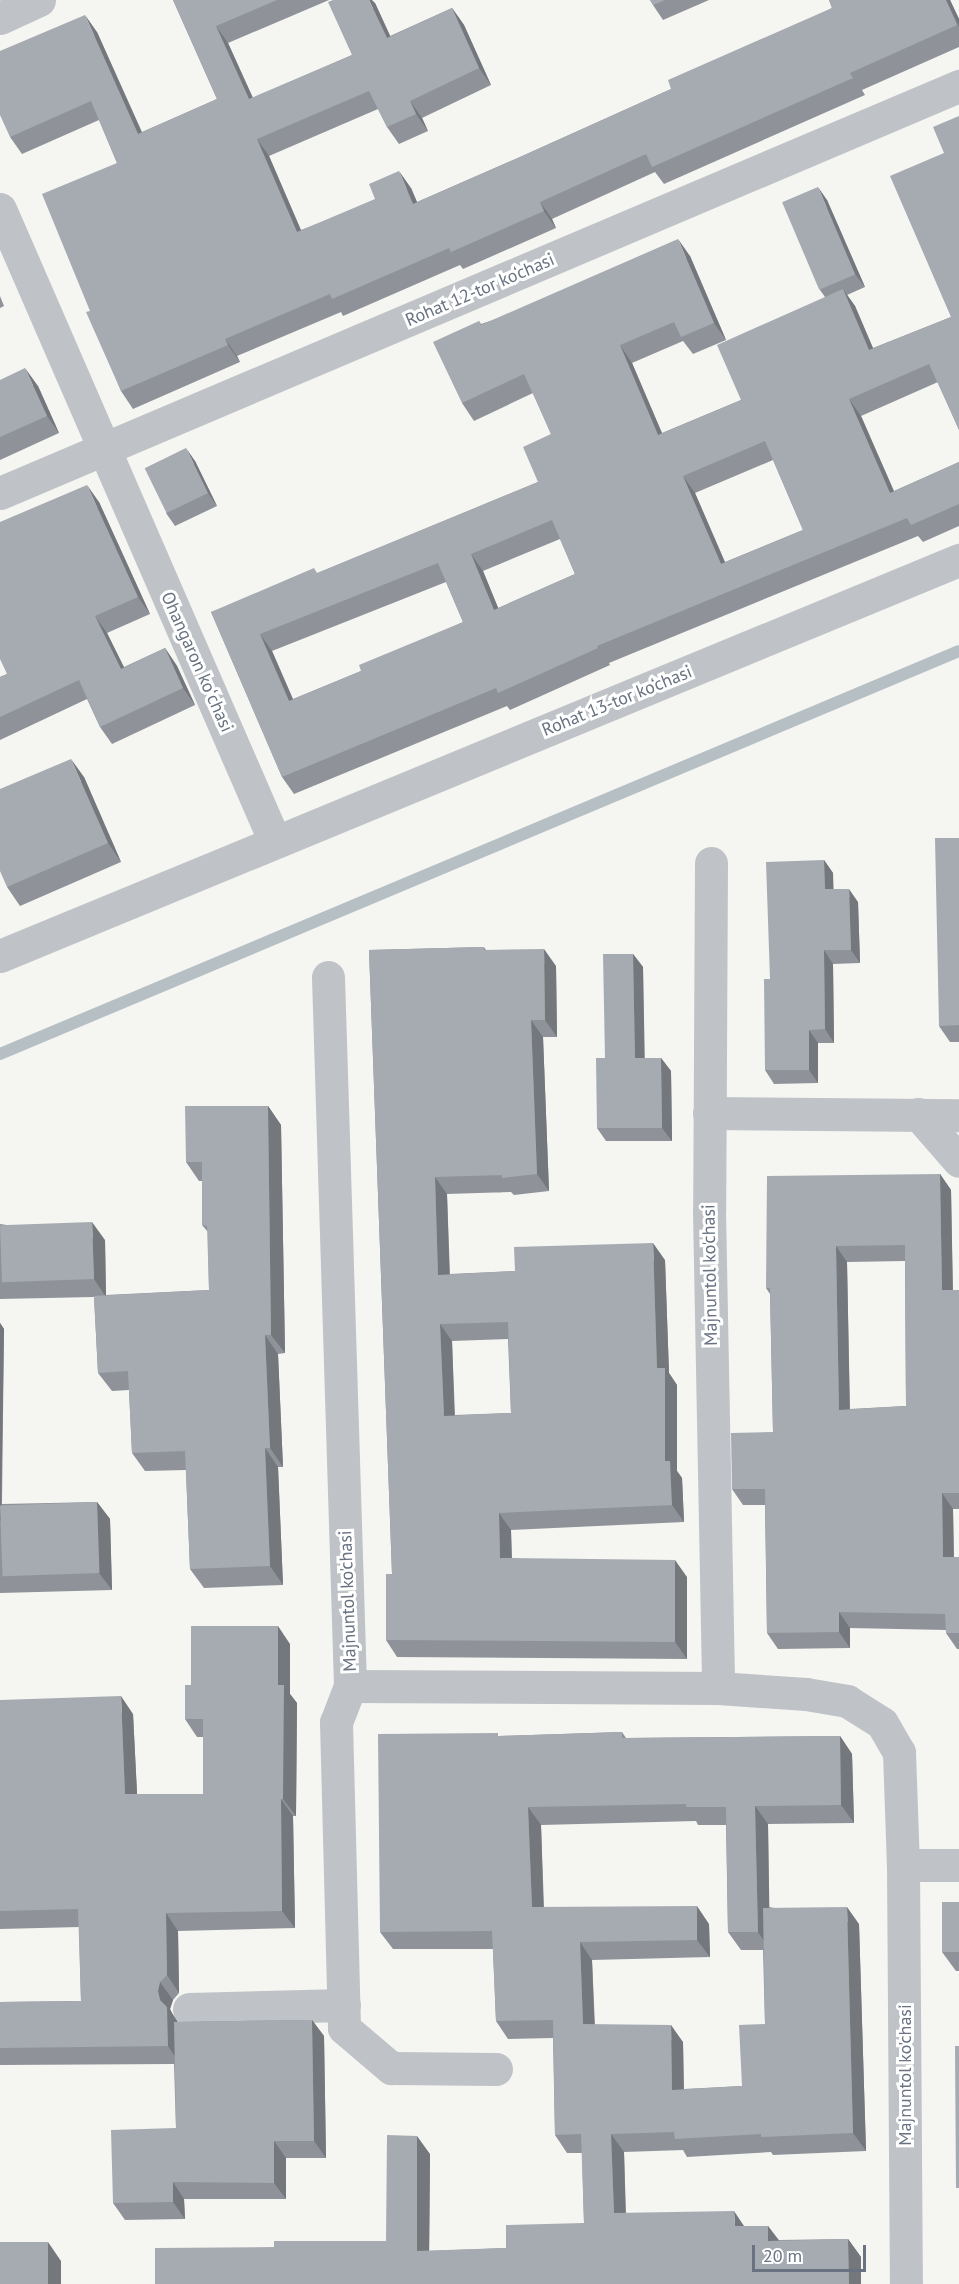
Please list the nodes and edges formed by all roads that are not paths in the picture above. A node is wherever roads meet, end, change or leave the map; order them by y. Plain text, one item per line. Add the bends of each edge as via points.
1 (39, 0) edge
2 (0, 18) edge
3 (959, 86) edge
4 (0, 209) edge
5 (104, 449) junction
6 (0, 493) edge
7 (959, 560) edge
8 (275, 842) junction
9 (711, 862) dead end
10 (0, 956) edge
11 (328, 977) dead end
12 (710, 1113) junction
13 (918, 1114) junction
14 (959, 1115) edge
15 (959, 1161) edge
16 (350, 1686) junction
17 (718, 1688) junction
18 (903, 1865) junction
19 (959, 1865) edge
20 (189, 2008) dead end
21 (344, 2016) junction
22 (496, 2069) dead end
23 (906, 2284) edge

1 - 2 street
3 - 5 street, Rohat 12-tor ko‘chasi
4 - 5 street, Ohangaron koʻchasi
5 - 6 street, Rohat 12-tor ko‘chasi
5 - 8 street, Ohangaron koʻchasi
7 - 8 street, Rohat 13-tor ko‘chasi
8 - 10 street
9 - 12 street, Majnuntol ko'chasi
11 - 16 street, Majnuntol ko'chasi
12 - 13 street
12 - 17 street, Majnuntol ko'chasi
13 - 14 street
13 - 15 street
16 - 17 street, Majnuntol ko'chasi
16 - 21 street, Majnuntol ko'chasi via 336,1722
17 - 18 street, Majnuntol ko'chasi via 847,1701 882,1723 899,1752
18 - 19 street
18 - 23 street, Majnuntol ko'chasi
20 - 21 street
21 - 22 street via 391,2068

